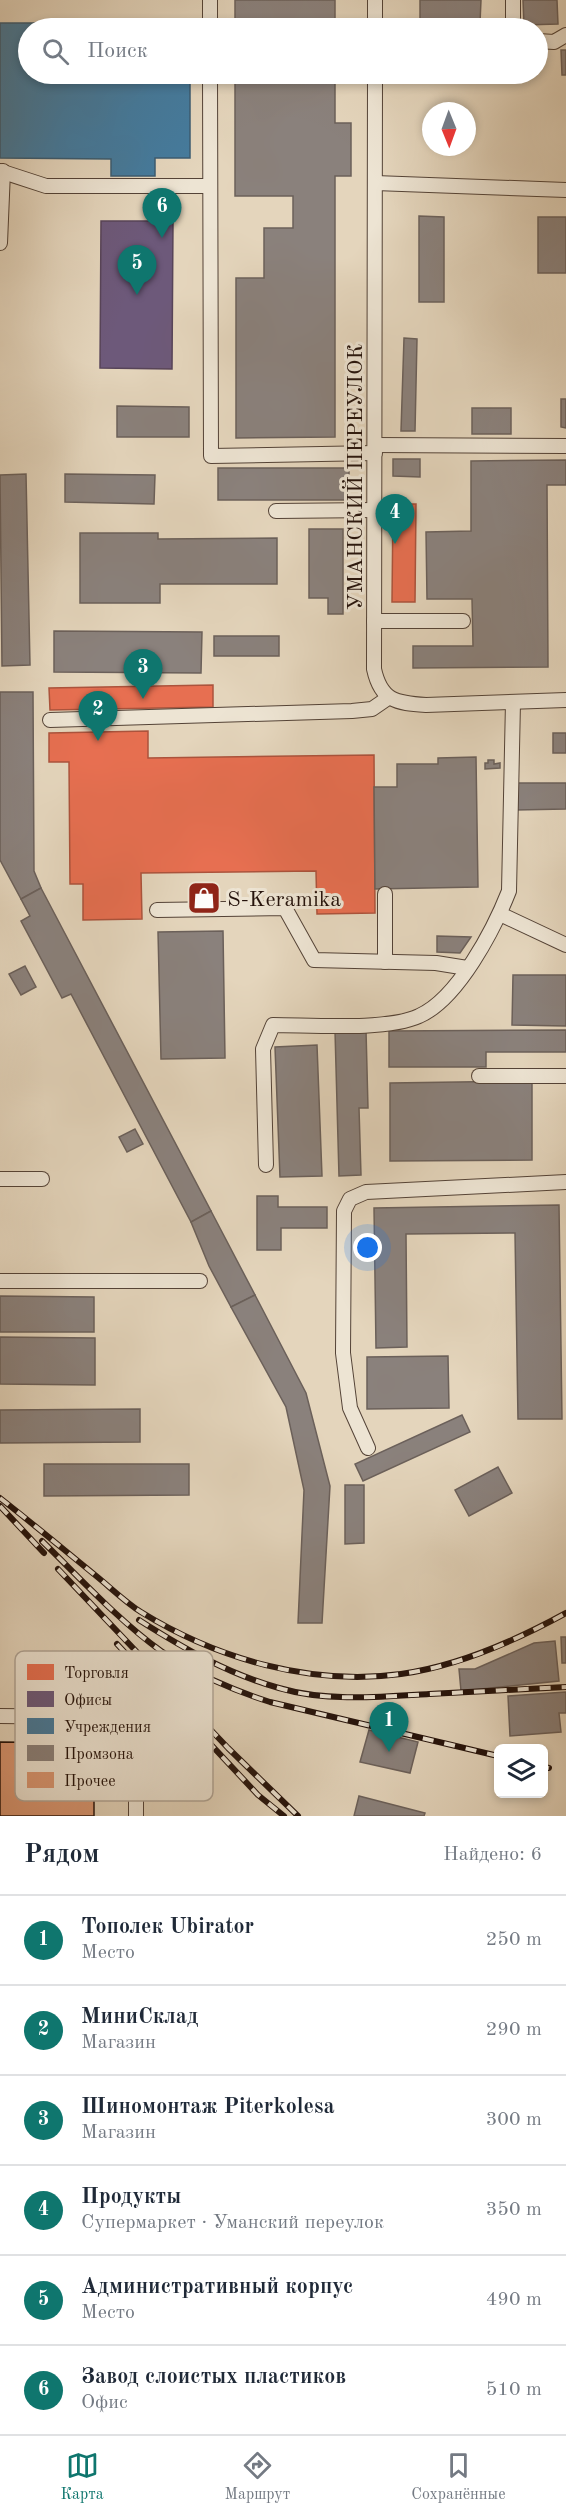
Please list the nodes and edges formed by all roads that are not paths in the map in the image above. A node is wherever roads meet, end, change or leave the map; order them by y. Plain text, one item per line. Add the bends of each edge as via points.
1 (210, 0) edge
2 (375, 0) edge
3 (513, 0) edge
4 (210, 18) edge
5 (375, 18) edge
6 (513, 18) edge
7 (566, 35) edge
8 (548, 42) edge
9 (210, 84) edge
10 (375, 84) edge
11 (2, 171) edge
12 (375, 183) junction
13 (210, 186) junction
14 (566, 190) edge
15 (0, 243) edge
16 (566, 446) edge
17 (375, 449) junction
18 (375, 510) junction
19 (276, 511) dead end
20 (374, 621) junction
21 (463, 621) dead end
22 (388, 698) junction
23 (566, 700) edge
24 (513, 702) junction
25 (50, 720) dead end
26 (385, 894) dead end
27 (157, 910) dead end
28 (500, 914) junction
29 (566, 945) edge
30 (385, 962) junction
31 (467, 968) junction
32 (479, 1076) dead end
33 (566, 1076) edge
34 (266, 1165) dead end
35 (0, 1179) edge
36 (42, 1179) dead end
37 (566, 1182) edge
38 (0, 1281) edge
39 (200, 1281) dead end
40 (368, 1448) dead end
41 (0, 1716) edge
42 (15, 1716) edge

1 - 4 street
2 - 5 street
3 - 6 street
7 - 8 street
9 - 13 street
10 - 12 street, УМАНСКИЙ ПЕРЕУЛОК
11 - 13 street via 46,186
11 - 15 street
12 - 14 street
12 - 17 street, УМАНСКИЙ ПЕРЕУЛОК
13 - 17 street via 211,456
16 - 17 street
17 - 18 street, УМАНСКИЙ ПЕРЕУЛОК
18 - 19 street
18 - 20 street, УМАНСКИЙ ПЕРЕУЛОК
20 - 21 street
20 - 22 street, УМАНСКИЙ ПЕРЕУЛОК via 374,669 378,686
22 - 24 street via 426,705
22 - 25 street via 372,709 352,711
23 - 24 street
24 - 28 street via 509,891
26 - 30 street
27 - 30 street via 285,908 314,960
28 - 29 street
28 - 31 street
30 - 31 street
31 - 34 street via 444,1000 419,1016 378,1024 273,1025 262,1049
32 - 33 street
35 - 36 street
37 - 40 street via 366,1192 350,1199 344,1211 343,1353 350,1408
38 - 39 street
41 - 42 street

